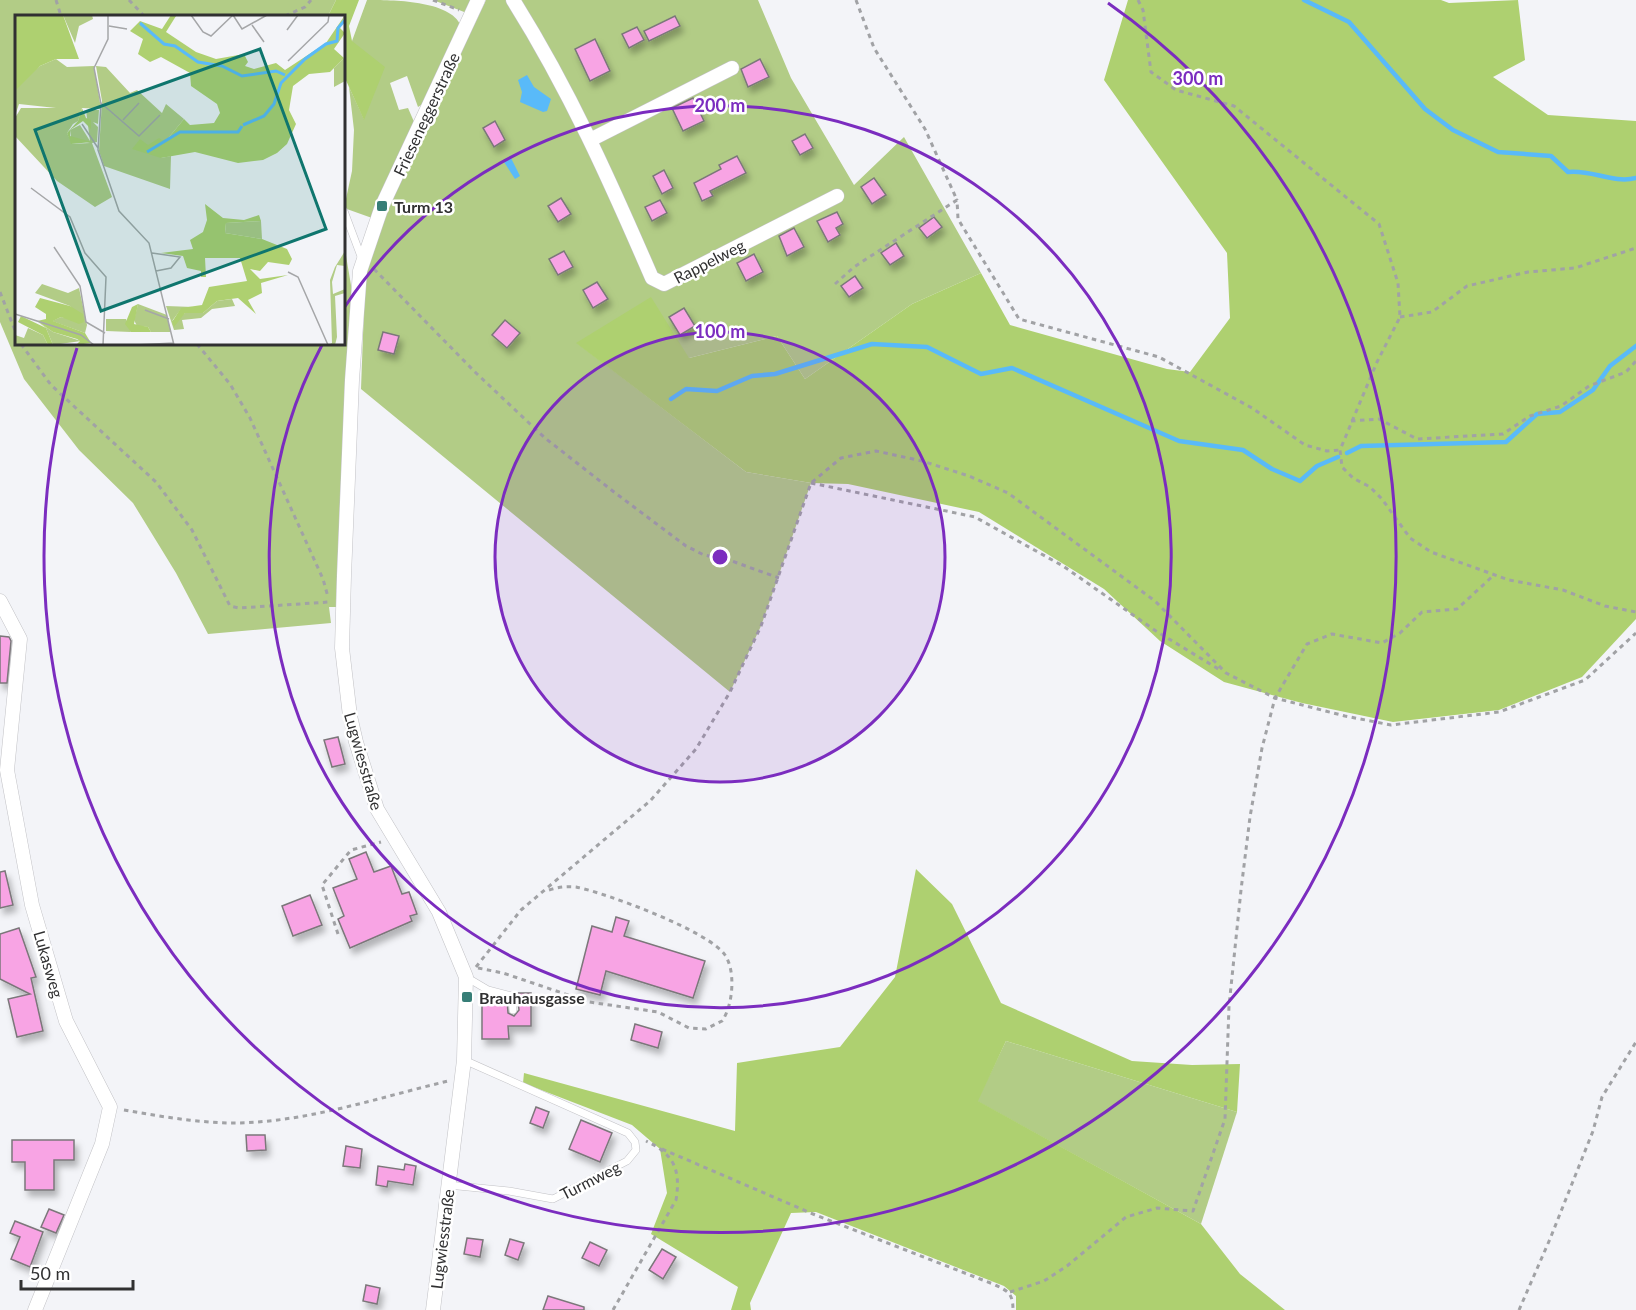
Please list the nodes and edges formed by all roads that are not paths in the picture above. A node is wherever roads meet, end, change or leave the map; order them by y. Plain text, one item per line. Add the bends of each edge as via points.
1 (478, 0) edge
2 (513, 0) edge
3 (732, 68) dead end
4 (592, 139) junction
5 (837, 196) dead end
6 (345, 214) edge
7 (363, 261) junction
8 (0, 601) edge
9 (471, 972) junction
10 (513, 1010) dead end
11 (464, 1060) junction
12 (448, 1185) junction
13 (35, 1310) edge
14 (433, 1310) edge

1 - 7 street, Frieseneggerstraße via 382,206
2 - 4 street, Rappelweg
3 - 4 street
4 - 5 street, Rappelweg via 652,278 664,284
6 - 7 lane
7 - 9 street, Lugwiesstraße via 352,380 342,648 350,716 376,809
8 - 13 street, Lukasweg via 20,639 7,770 32,905 66,1022 110,1107 94,1164
9 - 10 lane via 488,990 512,996
9 - 11 street, Lugwiesstraße
11 - 12 street, Lugwiesstraße
11 - 12 lane, Turmweg via 628,1133 635,1143 633,1156 556,1198
12 - 14 street, Lugwiesstraße

